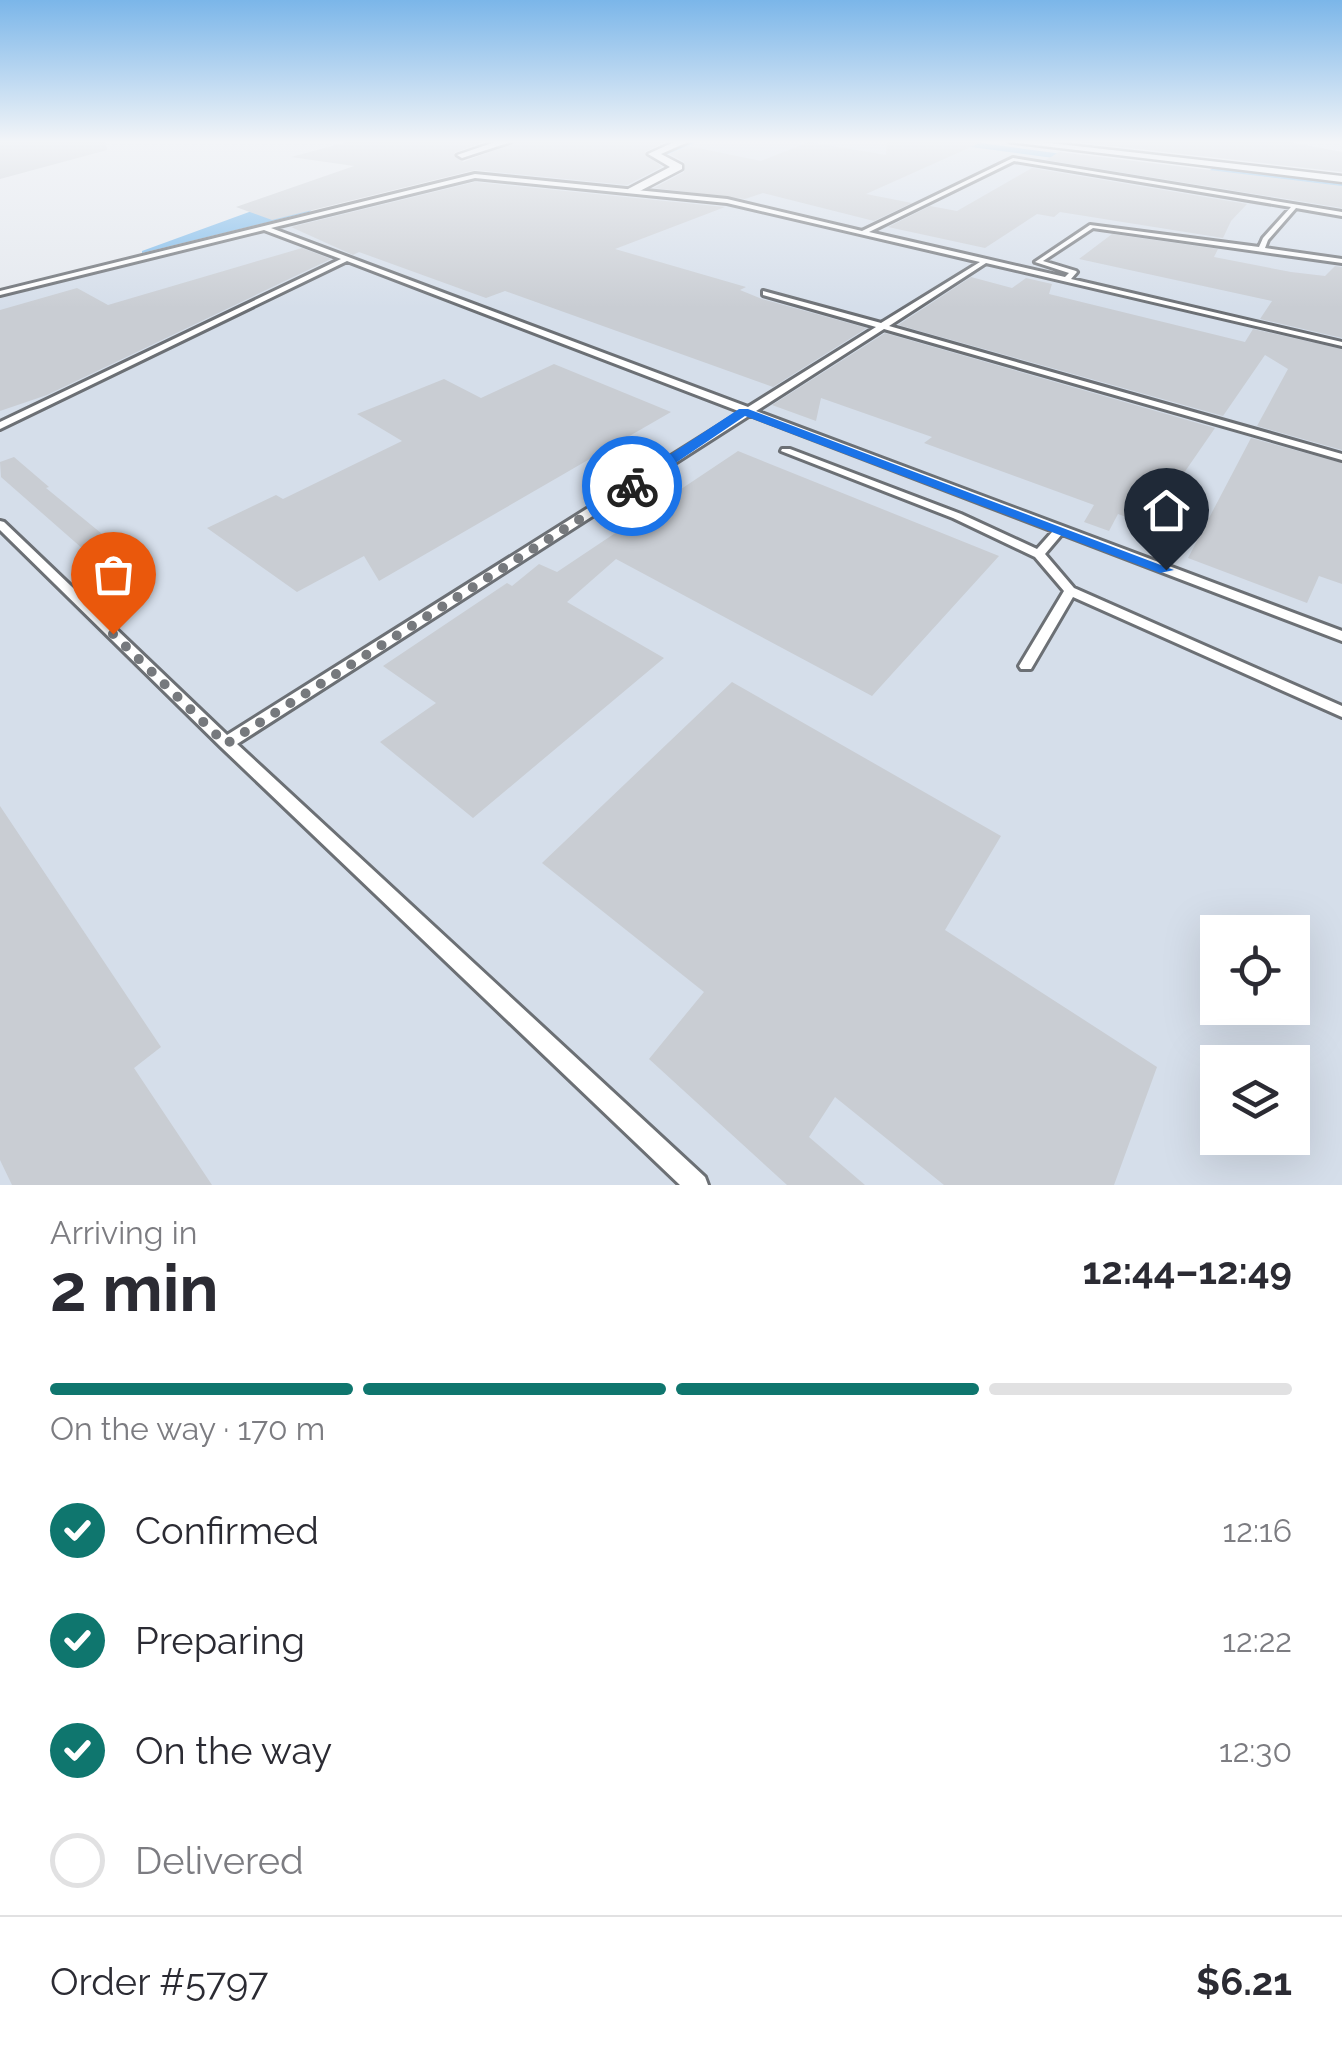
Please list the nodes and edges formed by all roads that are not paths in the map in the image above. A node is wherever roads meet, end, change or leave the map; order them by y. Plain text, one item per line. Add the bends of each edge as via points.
1 (390, 197) edge
2 (692, 197) edge
3 (935, 197) edge
4 (1243, 197) edge
5 (1295, 206) junction
6 (1342, 214) edge
7 (265, 228) junction
8 (864, 232) junction
9 (1261, 250) junction
10 (347, 260) junction
11 (987, 260) junction
12 (1342, 261) edge
13 (1067, 279) junction
14 (766, 293) dead end
15 (0, 294) edge
16 (881, 326) junction
17 (1342, 344) edge
18 (744, 412) junction
19 (0, 426) edge
20 (786, 451) dead end
21 (1342, 457) edge
22 (0, 524) edge
23 (1060, 530) junction
24 (1039, 554) junction
25 (1070, 591) junction
26 (1342, 636) edge
27 (1026, 666) dead end
28 (1342, 712) edge
29 (226, 744) junction
30 (696, 1185) edge

1 - 7 lane
2 - 8 lane
3 - 8 lane
4 - 5 lane
5 - 6 lane
5 - 9 lane
7 - 10 lane
7 - 15 lane
8 - 11 lane
9 - 12 lane
9 - 13 lane via 1092,226 1038,262 1074,272
10 - 18 lane
10 - 19 lane
11 - 13 lane
11 - 16 lane
13 - 17 lane
14 - 16 lane
16 - 18 lane
16 - 21 lane
18 - 23 lane
18 - 29 lane
20 - 24 lane
22 - 29 lane
23 - 24 lane
23 - 26 lane
24 - 25 lane
25 - 27 lane
25 - 28 lane
29 - 30 lane

